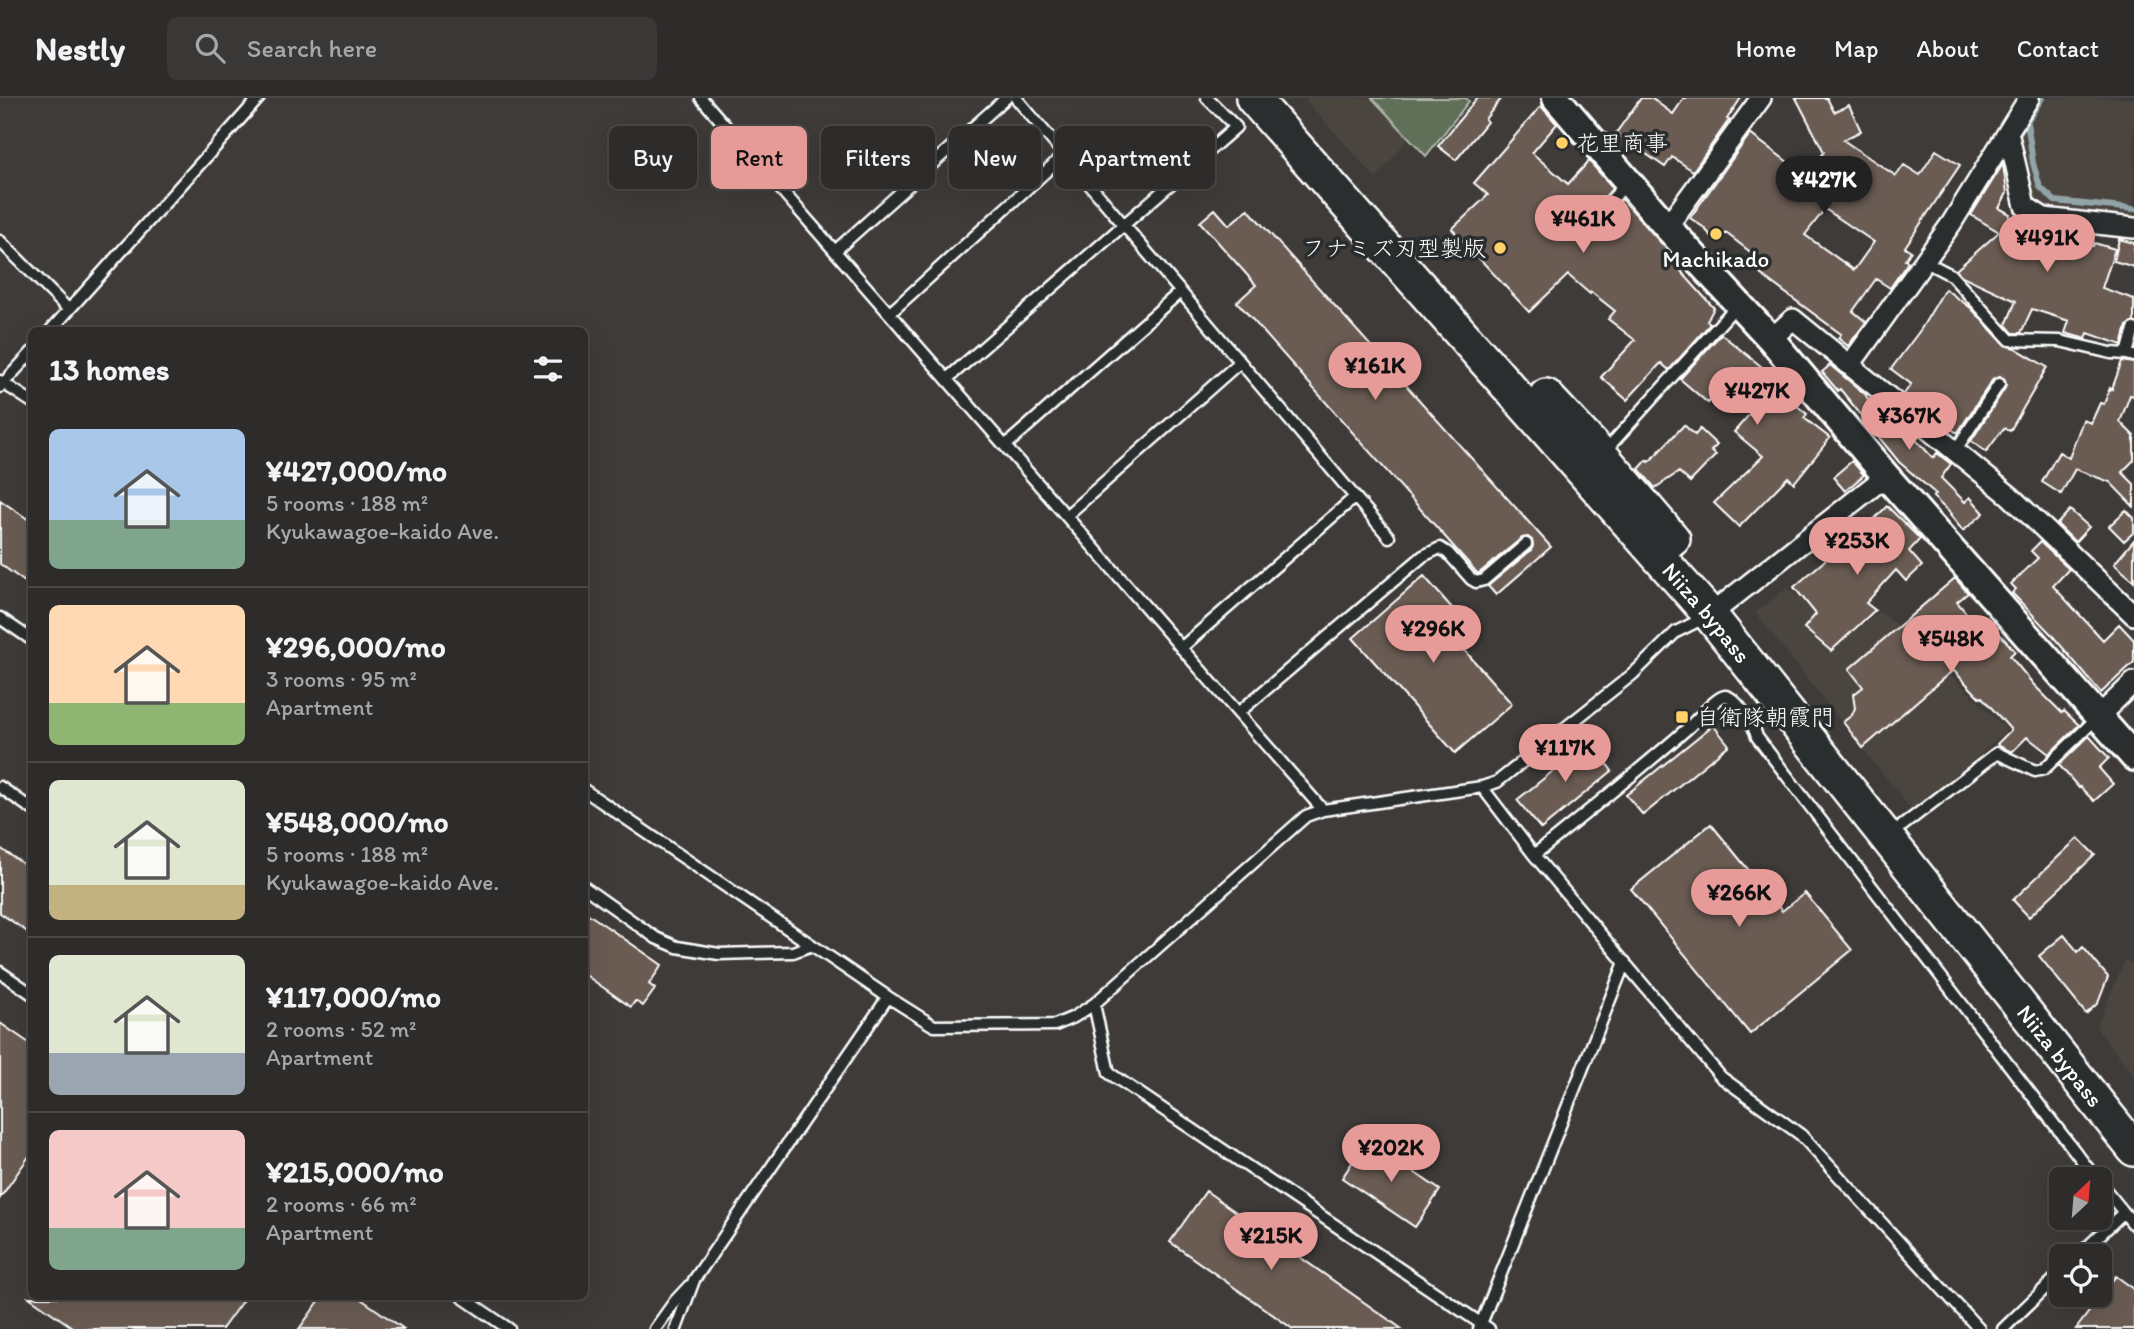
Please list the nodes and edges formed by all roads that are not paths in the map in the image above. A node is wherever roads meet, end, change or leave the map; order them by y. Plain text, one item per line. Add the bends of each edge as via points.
1 (259, 98) edge
2 (701, 98) edge
3 (1006, 98) edge
4 (1016, 98) edge
5 (1207, 98) edge
6 (1254, 98) edge
7 (1276, 98) edge
8 (1556, 98) edge
9 (1760, 98) edge
10 (2029, 98) edge
11 (2008, 132) junction
12 (1055, 144) edge
13 (1055, 163) edge
14 (1628, 181) junction
15 (1093, 189) edge
16 (1551, 210) dead end
17 (1124, 226) junction
18 (1667, 227) junction
19 (2134, 228) edge
20 (0, 241) edge
21 (835, 251) junction
22 (1924, 261) junction
23 (1180, 292) junction
24 (1739, 303) junction
25 (69, 310) junction
26 (890, 313) junction
27 (54, 327) edge
28 (2134, 330) edge
29 (1771, 339) junction
30 (2130, 355) edge
31 (28, 356) edge
32 (1240, 362) junction
33 (1850, 365) junction
34 (947, 379) junction
35 (1, 384) edge
36 (1999, 384) dead end
37 (28, 400) edge
38 (1005, 446) junction
39 (1955, 451) junction
40 (1601, 455) junction
41 (1886, 476) junction
42 (1354, 496) junction
43 (1066, 516) junction
44 (1389, 537) dead end
45 (1525, 544) dead end
46 (1719, 609) junction
47 (2134, 615) edge
48 (0, 618) edge
49 (28, 637) edge
50 (1181, 648) junction
51 (2134, 682) edge
52 (1238, 713) junction
53 (2098, 718) junction
54 (2134, 757) edge
55 (0, 787) edge
56 (1482, 788) junction
57 (588, 792) edge
58 (28, 806) edge
59 (1323, 810) junction
60 (1902, 826) junction
61 (1534, 855) junction
62 (588, 890) edge
63 (812, 945) junction
64 (1625, 962) junction
65 (0, 972) edge
66 (28, 991) edge
67 (888, 997) junction
68 (1094, 1004) junction
69 (2134, 1114) edge
70 (2134, 1149) edge
71 (2088, 1167) edge
72 (2112, 1198) edge
73 (2123, 1213) junction
74 (2134, 1225) edge
75 (2091, 1244) edge
76 (694, 1280) junction
77 (2049, 1285) edge
78 (466, 1300) edge
79 (1483, 1327) edge
80 (507, 1329) edge
81 (655, 1329) edge
82 (676, 1329) edge
83 (1979, 1329) edge
84 (2003, 1329) edge

1 - 25 lane
2 - 21 lane
3 - 21 lane
4 - 12 lane
5 - 17 lane via 1236,127
6 - 46 highway, Niiza bypass
7 - 40 highway, Niiza bypass
8 - 14 main road
9 - 18 street
10 - 11 street
11 - 19 street via 2025,206 2044,218
11 - 22 street
13 - 26 lane
14 - 16 lane via 1579,235
14 - 18 main road
15 - 17 lane
17 - 23 lane
17 - 34 lane
18 - 24 main road
20 - 25 lane
21 - 26 lane
22 - 30 lane via 1951,275 2010,340 2060,341
22 - 33 street
23 - 32 lane
23 - 38 lane
24 - 29 main road
24 - 40 lane
25 - 27 lane
26 - 34 lane
28 - 30 lane
29 - 33 street via 1793,319
29 - 41 main road
31 - 35 lane
32 - 42 lane
32 - 43 lane
33 - 39 street
34 - 38 lane
35 - 37 lane
36 - 39 lane
38 - 43 lane
39 - 47 street via 2010,496
40 - 46 highway, Niiza bypass
41 - 46 street
41 - 53 main road
42 - 44 lane
42 - 50 lane
43 - 50 lane
45 - 52 lane via 1476,582 1440,548 1423,556
46 - 56 lane via 1676,632 1633,674 1497,782
46 - 60 highway, Niiza bypass
46 - 70 highway, Niiza bypass
48 - 49 lane
50 - 52 lane
51 - 53 street
52 - 59 lane
53 - 54 main road
53 - 60 lane via 2044,769 2035,771 1997,753
55 - 58 lane
56 - 59 lane
56 - 61 lane
57 - 63 lane
59 - 68 lane via 1306,816
60 - 69 highway, Niiza bypass
61 - 64 lane
61 - 71 lane via 1718,699 1730,697
62 - 63 lane via 656,938 677,947 719,954 793,952
63 - 67 lane
64 - 79 lane
64 - 83 lane via 1721,1077 1801,1135
65 - 66 lane
67 - 68 lane via 934,1026 1055,1025
67 - 76 lane
68 - 79 lane via 1109,1073
72 - 73 lane
73 - 74 lane
73 - 75 lane
76 - 81 lane
76 - 82 lane
77 - 84 lane
78 - 80 lane

